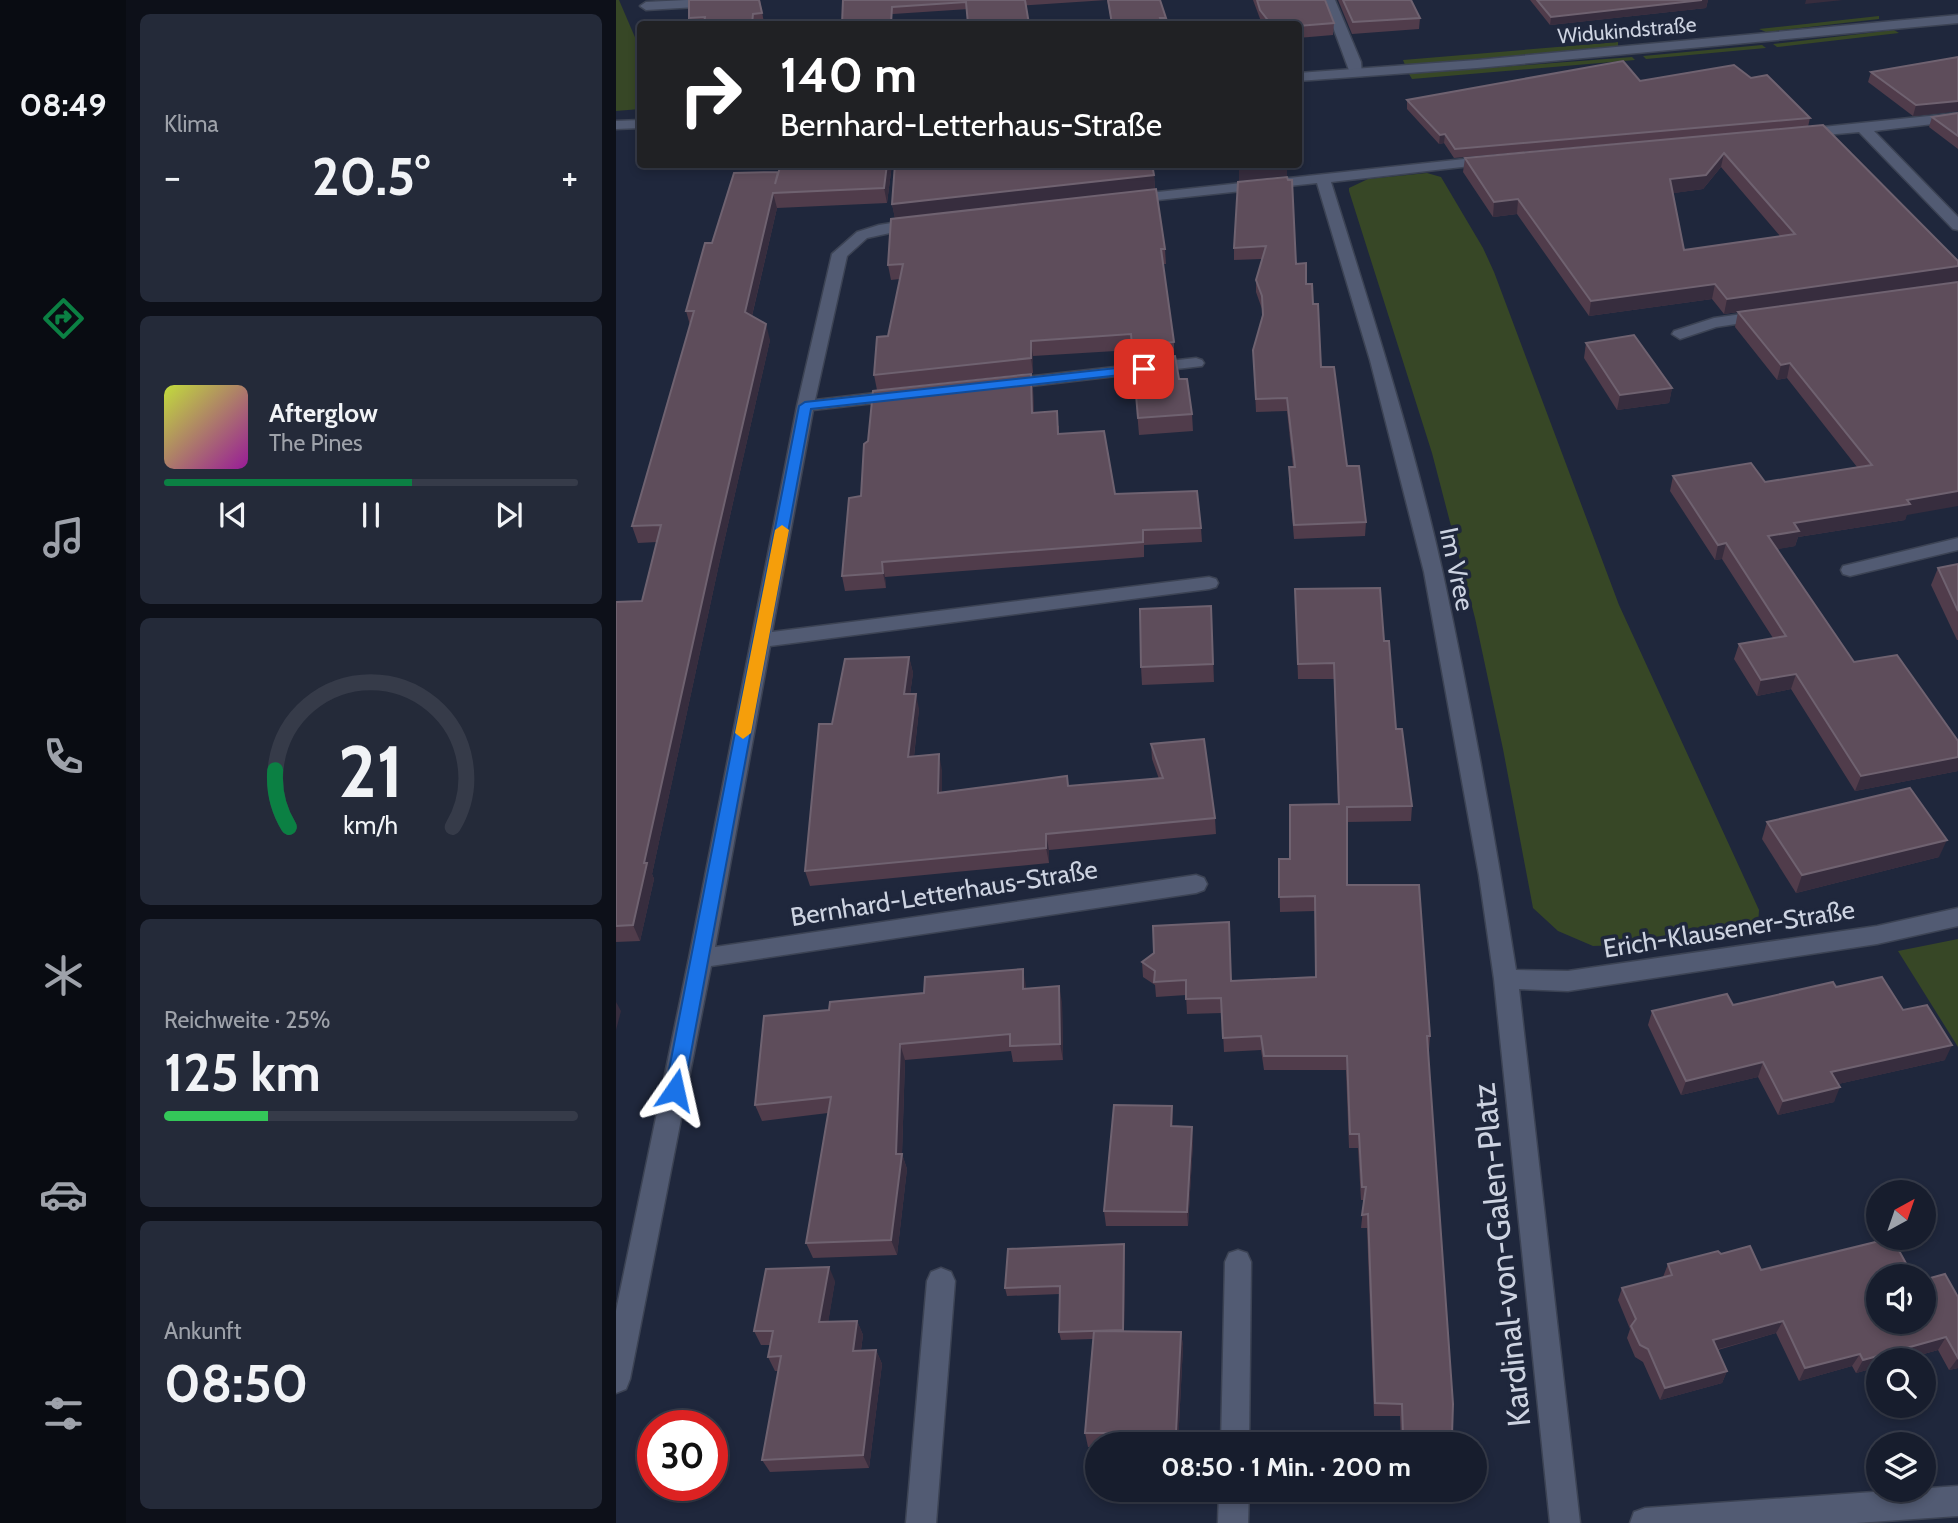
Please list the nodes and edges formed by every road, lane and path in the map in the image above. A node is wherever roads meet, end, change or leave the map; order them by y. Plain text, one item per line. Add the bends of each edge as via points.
1 (748, 0) edge
2 (1329, 0) edge
3 (646, 6) dead end
4 (1958, 19) edge
5 (1357, 73) junction
6 (1302, 77) edge
7 (1958, 117) edge
8 (637, 124) edge
9 (616, 125) edge
10 (1864, 129) junction
11 (1791, 134) edge
12 (1509, 159) edge
13 (1323, 178) junction
14 (1121, 200) edge
15 (929, 222) edge
16 (1958, 226) edge
17 (1782, 313) edge
18 (1680, 334) dead end
19 (1196, 363) dead end
20 (994, 385) edge
21 (913, 394) edge
22 (805, 406) junction
23 (1958, 544) edge
24 (1850, 570) dead end
25 (1209, 583) dead end
26 (761, 640) junction
27 (1196, 884) dead end
28 (1958, 917) edge
29 (701, 958) junction
30 (1506, 979) junction
31 (1238, 1262) dead end
32 (941, 1280) dead end
33 (616, 1379) edge
34 (1235, 1432) edge
35 (1958, 1501) edge
36 (1234, 1502) edge
37 (920, 1523) edge
38 (1233, 1523) edge
39 (1565, 1523) edge
40 (1645, 1523) edge

1 - 3 street
2 - 5 street
4 - 5 street, Widukindstraße
5 - 6 street, Widukindstraße
7 - 10 street
8 - 9 street
10 - 11 street
10 - 16 street
12 - 13 street
13 - 14 street
13 - 30 street, Im Vree via 1378,360 1433,572
15 - 22 street via 862,236 840,254
17 - 18 street via 1714,323
19 - 20 street
21 - 22 street
22 - 26 street
23 - 24 street
25 - 26 street
26 - 29 street
27 - 29 street, Bernhard-Letterhaus-Straße
28 - 30 street, Erich-Klausener-Straße via 1877,934 1568,981
29 - 33 street
30 - 39 street, Kardinal-von-Galen-Platz
31 - 34 street
32 - 37 street
35 - 40 street
36 - 38 street

